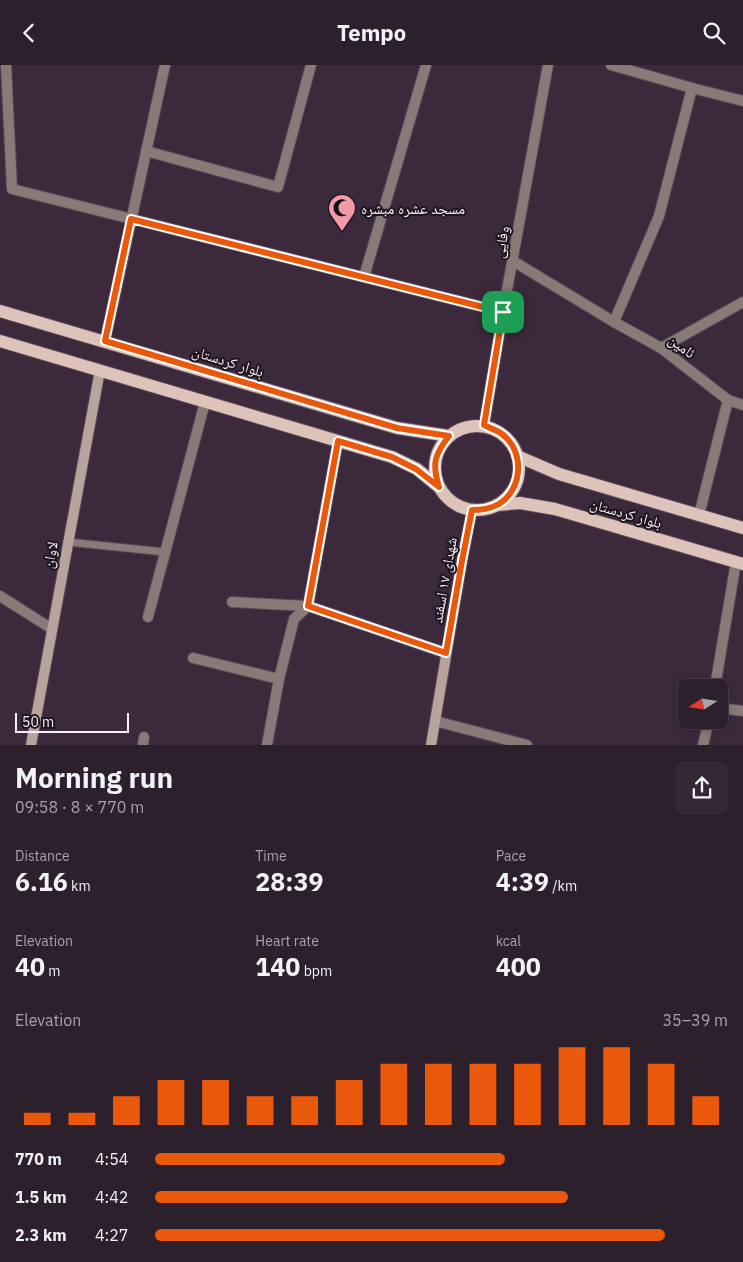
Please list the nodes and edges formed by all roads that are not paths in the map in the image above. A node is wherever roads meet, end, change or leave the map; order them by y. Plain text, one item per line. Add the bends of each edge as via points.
1 (6, 65) edge
2 (165, 65) edge
3 (311, 65) edge
4 (426, 65) edge
5 (548, 65) edge
6 (611, 65) edge
7 (646, 70) edge
8 (692, 88) junction
9 (743, 101) edge
10 (146, 151) junction
11 (131, 219) junction
12 (513, 261) junction
13 (364, 277) junction
14 (743, 302) edge
15 (0, 311) edge
16 (503, 312) junction
17 (614, 322) junction
18 (0, 341) edge
19 (105, 341) junction
20 (662, 347) junction
21 (100, 370) junction
22 (728, 400) junction
23 (205, 401) junction
24 (743, 405) edge
25 (484, 425) junction
26 (449, 436) junction
27 (338, 441) junction
28 (517, 456) junction
29 (439, 487) junction
30 (498, 505) junction
31 (472, 510) junction
32 (699, 515) junction
33 (743, 528) edge
34 (68, 542) junction
35 (165, 552) junction
36 (740, 563) edge
37 (0, 596) edge
38 (232, 602) dead end
39 (308, 606) junction
40 (148, 617) dead end
41 (52, 629) junction
42 (446, 653) junction
43 (193, 658) dead end
44 (279, 679) junction
45 (717, 679) edge
46 (728, 709) edge
47 (743, 711) edge
48 (435, 721) junction
49 (707, 729) edge
50 (31, 745) edge
51 (266, 745) edge
52 (432, 745) edge
53 (527, 745) edge
54 (703, 745) edge

1 - 11 street via 12,189
2 - 10 street
3 - 10 street via 278,187
4 - 13 street
5 - 12 street, وفایی
6 - 7 street
7 - 8 street
8 - 9 street
8 - 17 street via 659,216
10 - 11 street
11 - 13 street
11 - 19 street
12 - 16 street, وفایی
12 - 17 street, ئامین
13 - 16 street
14 - 20 street
15 - 19 main road, بلوار کردستان
16 - 25 street, وفایی
17 - 20 street, ئامین
18 - 21 main road
19 - 26 main road, بلوار کردستان via 397,428
20 - 22 street, ئامین
21 - 23 main road
21 - 34 street, لاوان
22 - 24 street
22 - 32 street
23 - 27 main road
23 - 35 street
25 - 26 main road via 461,429
25 - 28 main road via 511,443
26 - 29 main road via 435,460
27 - 29 main road via 392,457 416,469
27 - 39 street
28 - 30 main road via 516,484
28 - 32 main road, بلوار کردستان via 559,474
29 - 31 main road via 447,499
30 - 31 main road
30 - 36 main road, بلوار کردستان via 520,503 555,509
31 - 42 street, شهدای ۱۷ اسفند
32 - 33 main road, بلوار کردستان
34 - 35 lane
34 - 41 street, لاوان
35 - 40 street
36 - 45 street
37 - 41 street
38 - 39 street
39 - 42 street
39 - 44 street via 294,619
41 - 50 street, لاوان
42 - 48 street, شهدای ۱۷ اسفند
43 - 44 street
44 - 51 street
46 - 47 street
48 - 52 street, شهدای ۱۷ اسفند
48 - 53 street
49 - 54 street

